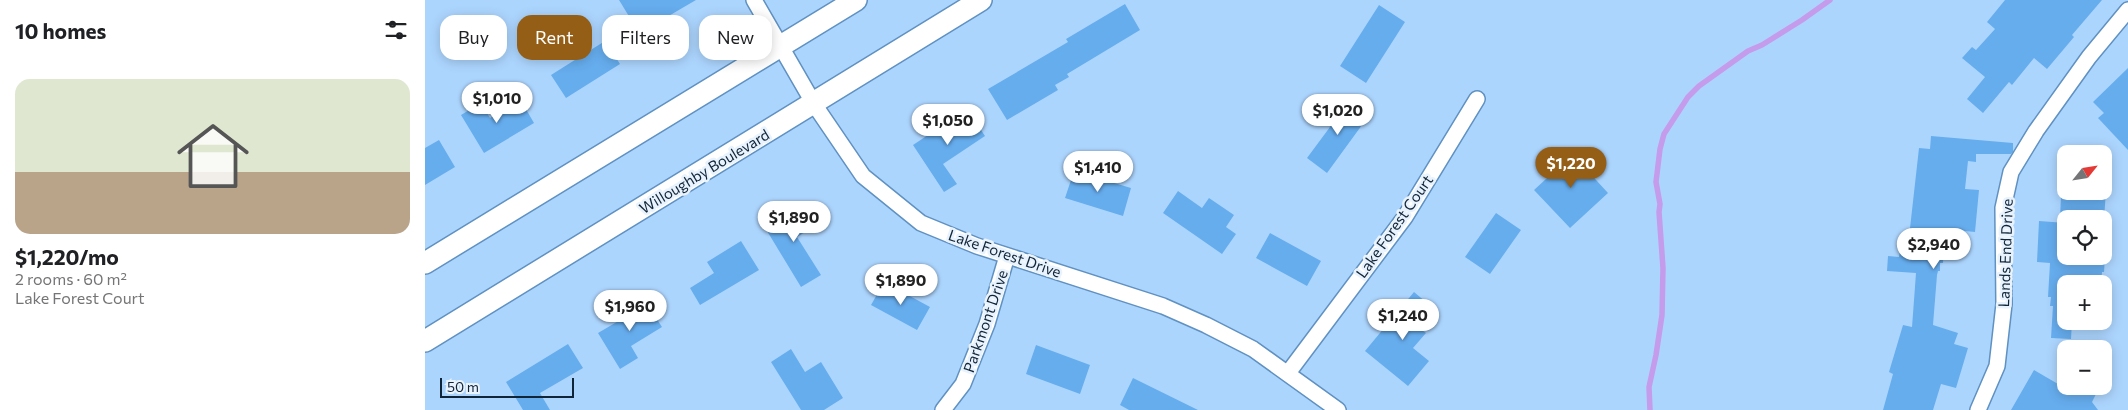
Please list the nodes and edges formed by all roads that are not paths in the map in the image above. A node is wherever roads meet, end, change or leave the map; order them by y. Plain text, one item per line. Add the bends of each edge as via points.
1 (753, 0) edge
2 (856, 0) edge
3 (981, 0) edge
4 (2128, 10) edge
5 (781, 47) junction
6 (1477, 100) dead end
7 (814, 104) junction
8 (1007, 256) junction
9 (425, 264) edge
10 (425, 341) edge
11 (1288, 373) junction
12 (943, 410) edge
13 (1338, 410) edge
14 (1978, 410) edge

1 - 5 street, Lake Forest Drive
2 - 5 street
3 - 7 street, Willoughby Boulevard
4 - 14 street, Lands End Drive via 2057,101 2011,172 2003,208 2004,304 1997,366
5 - 7 street, Lake Forest Drive
5 - 9 street
6 - 11 street, Lake Forest Court via 1405,217
7 - 8 street, Lake Forest Drive via 863,176 921,223
7 - 10 street, Willoughby Boulevard
8 - 11 street, Lake Forest Drive via 1163,306 1253,349
8 - 12 street, Parkmont Drive via 987,324 963,384
11 - 13 street, Lake Forest Drive

